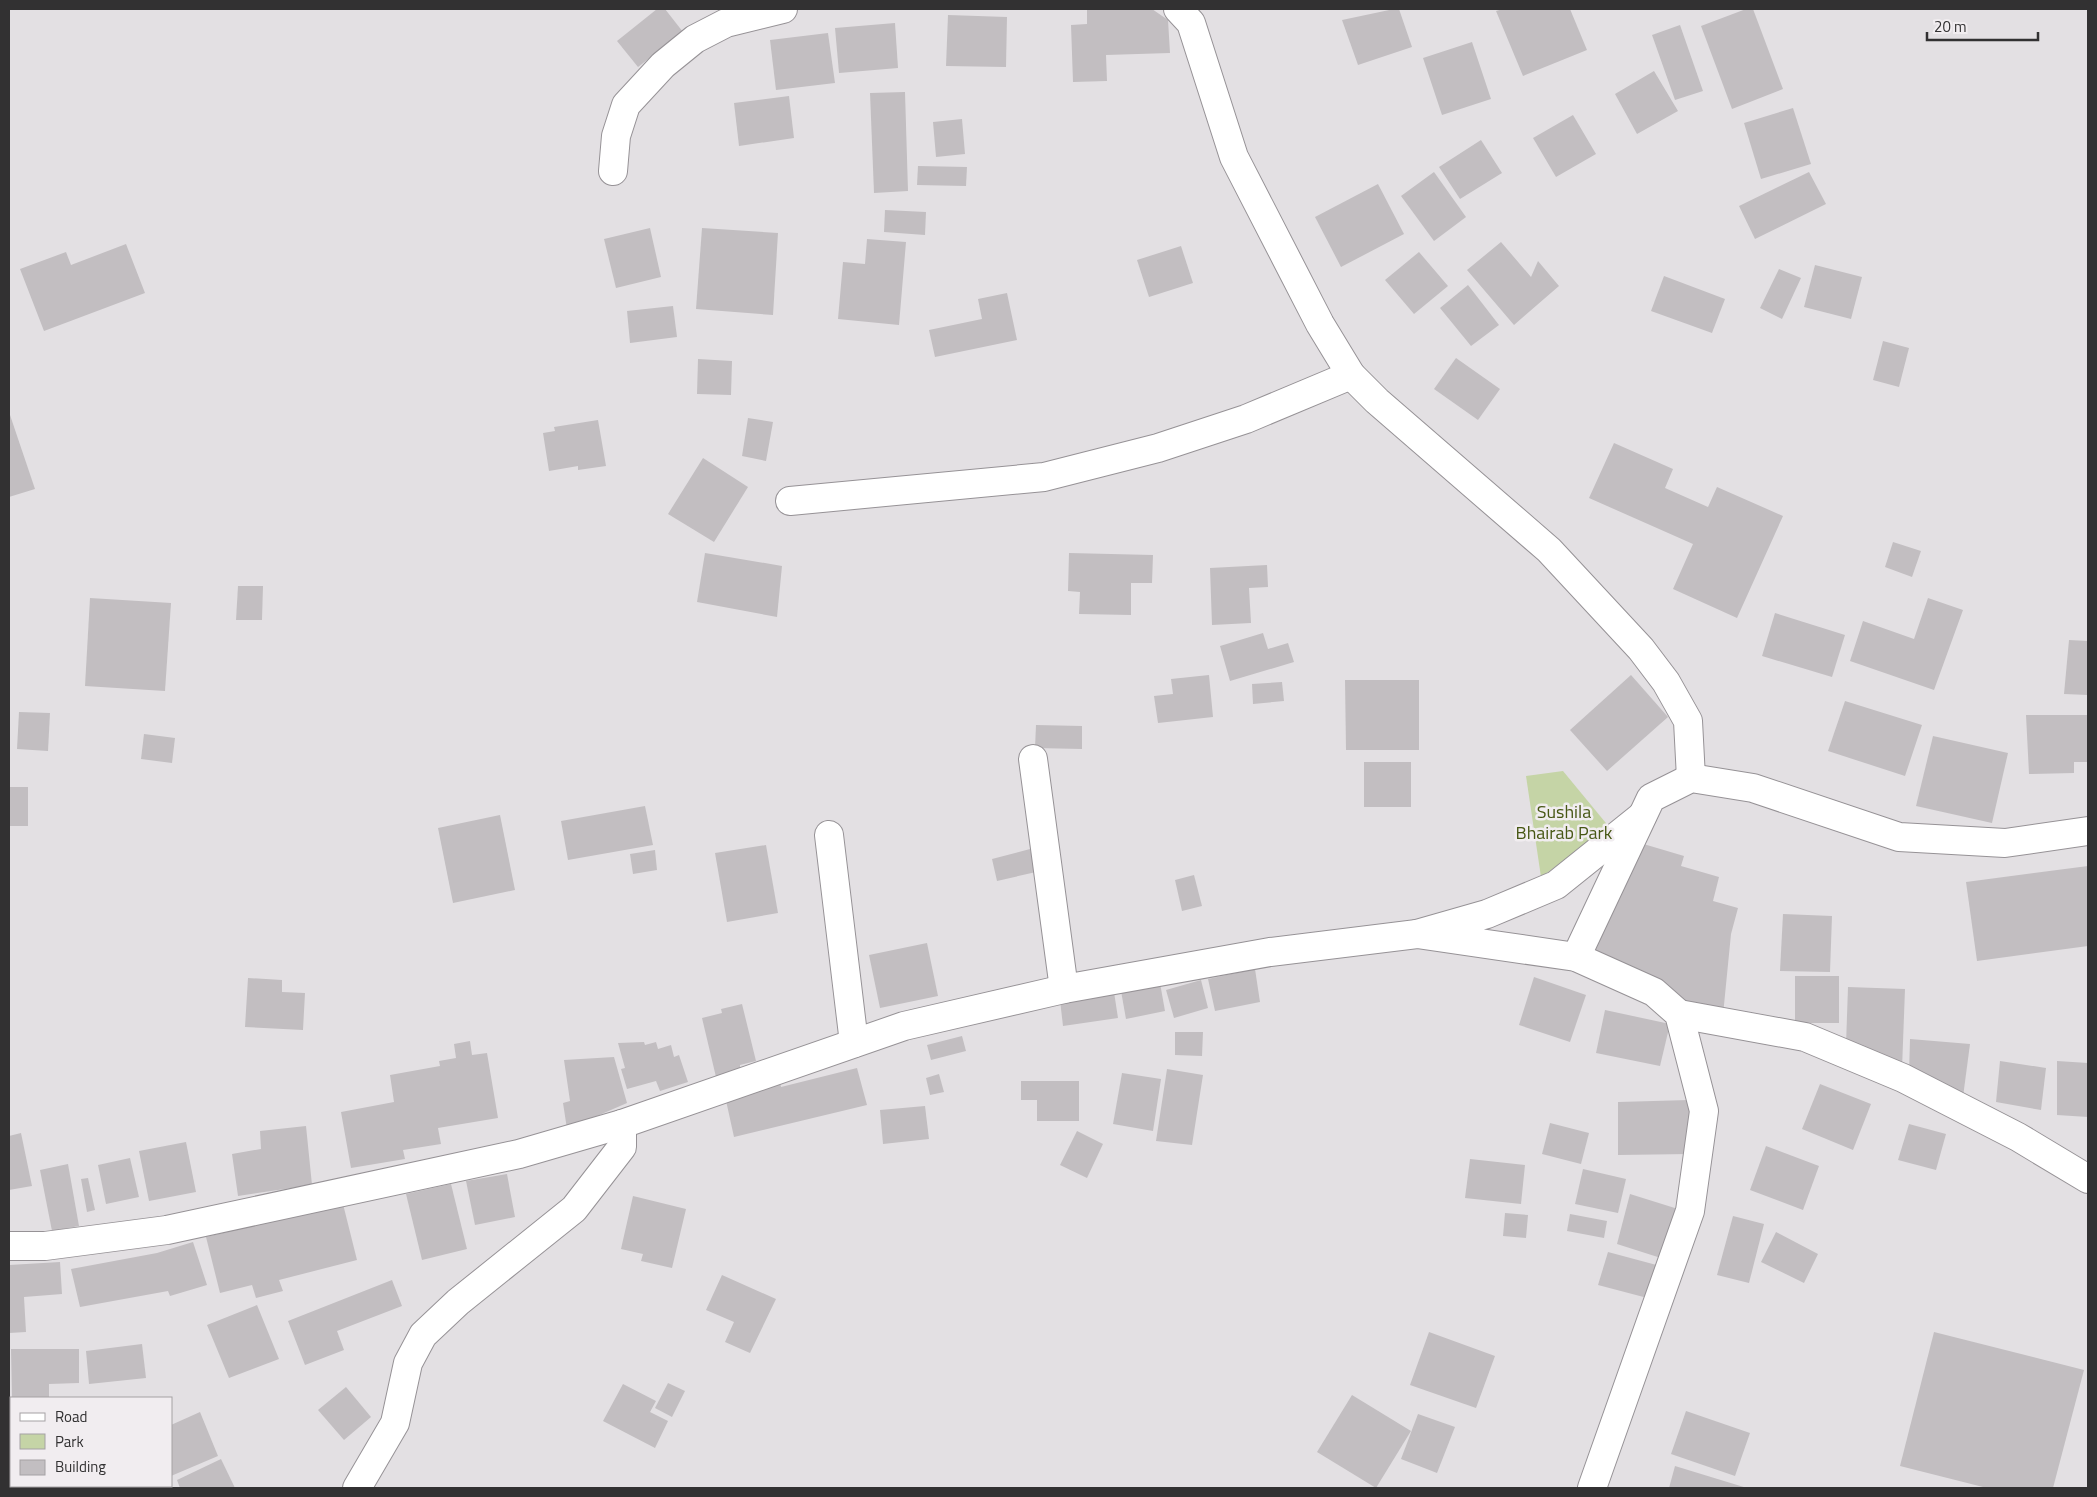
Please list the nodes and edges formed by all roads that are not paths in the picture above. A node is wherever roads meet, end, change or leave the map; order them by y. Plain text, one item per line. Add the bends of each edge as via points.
1 (783, 9) edge
2 (1178, 9) edge
3 (613, 171) dead end
4 (1351, 375) junction
5 (790, 501) dead end
6 (1033, 759) dead end
7 (1691, 778) junction
8 (1642, 816) junction
9 (2088, 831) edge
10 (829, 835) dead end
11 (1417, 934) junction
12 (1576, 957) junction
13 (1064, 989) junction
14 (1679, 1014) junction
15 (854, 1043) junction
16 (622, 1124) junction
17 (2088, 1179) edge
18 (9, 1246) edge
19 (357, 1488) edge
20 (1592, 1488) edge

1 - 3 street via 726,23 695,39 663,65 626,105 616,136
2 - 4 street via 1191,23 1234,157 1320,324
4 - 5 street via 1219,428 1158,448 1044,477
4 - 7 street via 1376,401 1549,550 1641,649 1666,682 1688,721
6 - 13 street
7 - 8 street via 1651,798
7 - 9 street via 1754,788 1899,837 2006,843
8 - 11 street via 1556,885 1487,914
8 - 12 street
10 - 15 street
11 - 12 street
11 - 13 street via 1270,952
12 - 14 street via 1654,992
13 - 15 street via 904,1026
14 - 17 street via 1805,1037 1902,1078 2018,1137
14 - 20 street via 1704,1111 1690,1211
15 - 16 street
16 - 18 street via 519,1154 167,1230 45,1246
16 - 19 street via 622,1147 574,1208 458,1302 423,1335 408,1363 395,1423

